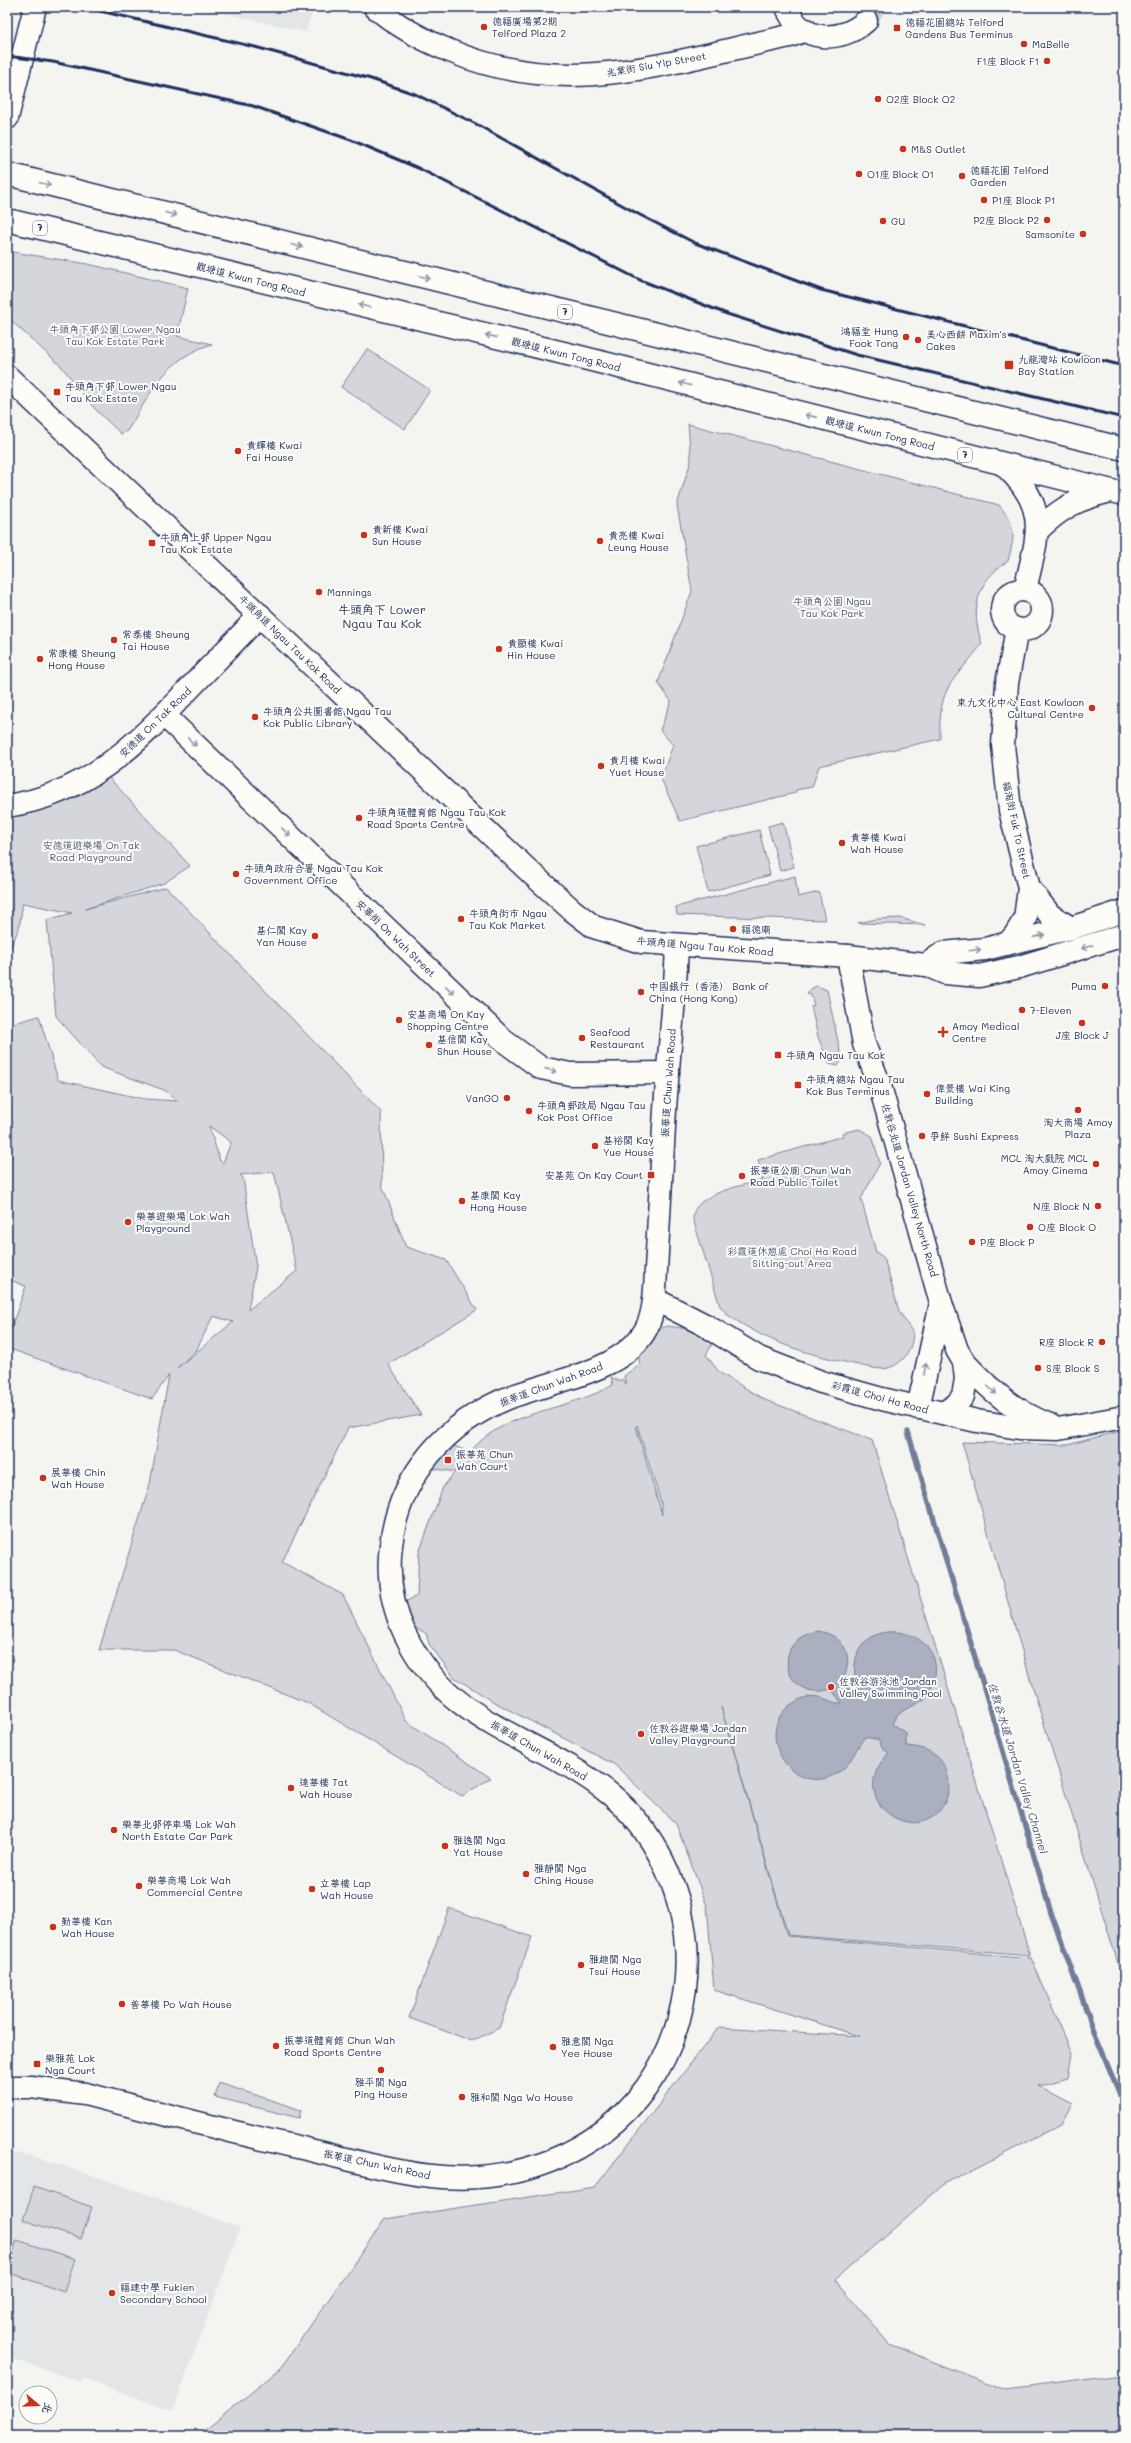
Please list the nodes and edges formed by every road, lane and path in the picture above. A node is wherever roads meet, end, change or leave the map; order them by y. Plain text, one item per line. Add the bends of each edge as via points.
1 (35, 7) edge
2 (375, 7) edge
3 (788, 7) edge
4 (866, 21) tunnel mouth
5 (806, 30) junction
6 (7, 118) edge
7 (7, 174) edge
8 (7, 220) edge
9 (7, 376) edge
10 (1124, 448) edge
11 (1006, 466) junction
12 (1117, 493) edge
13 (1039, 529) junction
14 (1025, 590) junction
15 (260, 615) junction
16 (1017, 629) junction
17 (164, 715) junction
18 (7, 806) edge
19 (1029, 888) junction
20 (1124, 911) edge
21 (1071, 928) junction
22 (1124, 935) edge
23 (1007, 944) junction
24 (677, 945) junction
25 (848, 956) junction
26 (926, 965) junction
27 (668, 1073) junction
28 (654, 1299) junction
29 (941, 1303) junction
30 (964, 1362) junction
31 (918, 1408) junction
32 (943, 1413) junction
33 (1124, 1417) edge
34 (1058, 1429) junction
35 (7, 2086) edge

1 - 6 main road
2 - 5 main road, 兆業街 Siu Yip Street via 404,29 463,57 488,66 563,77 647,68 790,36
3 - 5 main road via 796,22
4 - 5 main road via 849,34 838,37 825,37
7 -> 10 main road, 7
11 -> 8 main road, 觀塘道 Kwun Tong Road / 7 via 576,356
9 - 15 main road, 牛頭角道 Ngau Tau Kok Road
11 - 12 main road, 觀塘道 Kwun Tong Road / 7
11 - 13 main road via 1030,496
12 - 13 main road via 1074,502 1056,513
13 - 14 main road
14 - 16 main road via 1010,593 1002,606 1005,620
14 - 16 main road via 1038,599 1041,614 1032,627
15 - 17 main road, 安德道 On Tak Road
15 - 24 main road, 牛頭角道 Ngau Tau Kok Road via 572,910 594,927 610,933 641,942
16 - 19 main road, 福淘街 Fuk To Street via 1007,683 1003,745 1010,810
17 - 18 main road, 安德道 On Tak Road via 127,751 98,772 49,795
17 -> 27 main road, 安華街 On Wah Street via 504,1041 541,1068 570,1074
19 - 21 main road, 福淘街 Fuk To Street via 1050,915
19 - 23 main road, 福淘街 Fuk To Street via 1025,918
20 - 21 main road
23 -> 21 main road
22 -> 26 main road, 牛頭角道 Ngau Tau Kok Road via 1019,967 980,976 945,973
26 -> 23 main road via 943,953
24 - 25 main road, 牛頭角道 Ngau Tau Kok Road
24 - 27 main road, 振華道 Chun Wah Road via 676,994
25 - 26 main road, 牛頭角道 Ngau Tau Kok Road
25 - 29 main road, 佐敦谷北道 Jordan Valley North Road via 864,1044 880,1086
27 - 28 main road, 振華道 Chun Wah Road
28 - 31 main road, 彩霞道 Choi Ha Road via 705,1325 759,1358 821,1382
28 - 35 main road, 振華道 Chun Wah Road via 647,1328 624,1352 588,1373 491,1406 473,1416 441,1441 417,1470 405,1492 395,1520 389,1565 391,1587 401,1625 423,1666 440,1686 455,1701 474,1714 566,1764 609,1794 629,1812 644,1831 659,1853 671,1878 680,1905 684,1929 687,1957 685,1992 680,2015 664,2058 632,2105 590,2142 564,2156 513,2174 459,2178 404,2172 85,2094
29 - 30 main road, 佐敦谷北道 Jordan Valley North Road via 957,1350
31 -> 29 main road
30 - 32 main road, 佐敦谷北道 Jordan Valley North Road via 966,1379 963,1396 956,1405
30 -> 34 main road via 1001,1397 1029,1417
31 - 32 main road, 彩霞道 Choi Ha Road
32 - 34 main road, 彩霞道 Choi Ha Road via 1019,1428
33 - 34 main road, 彩霞道 Choi Ha Road

